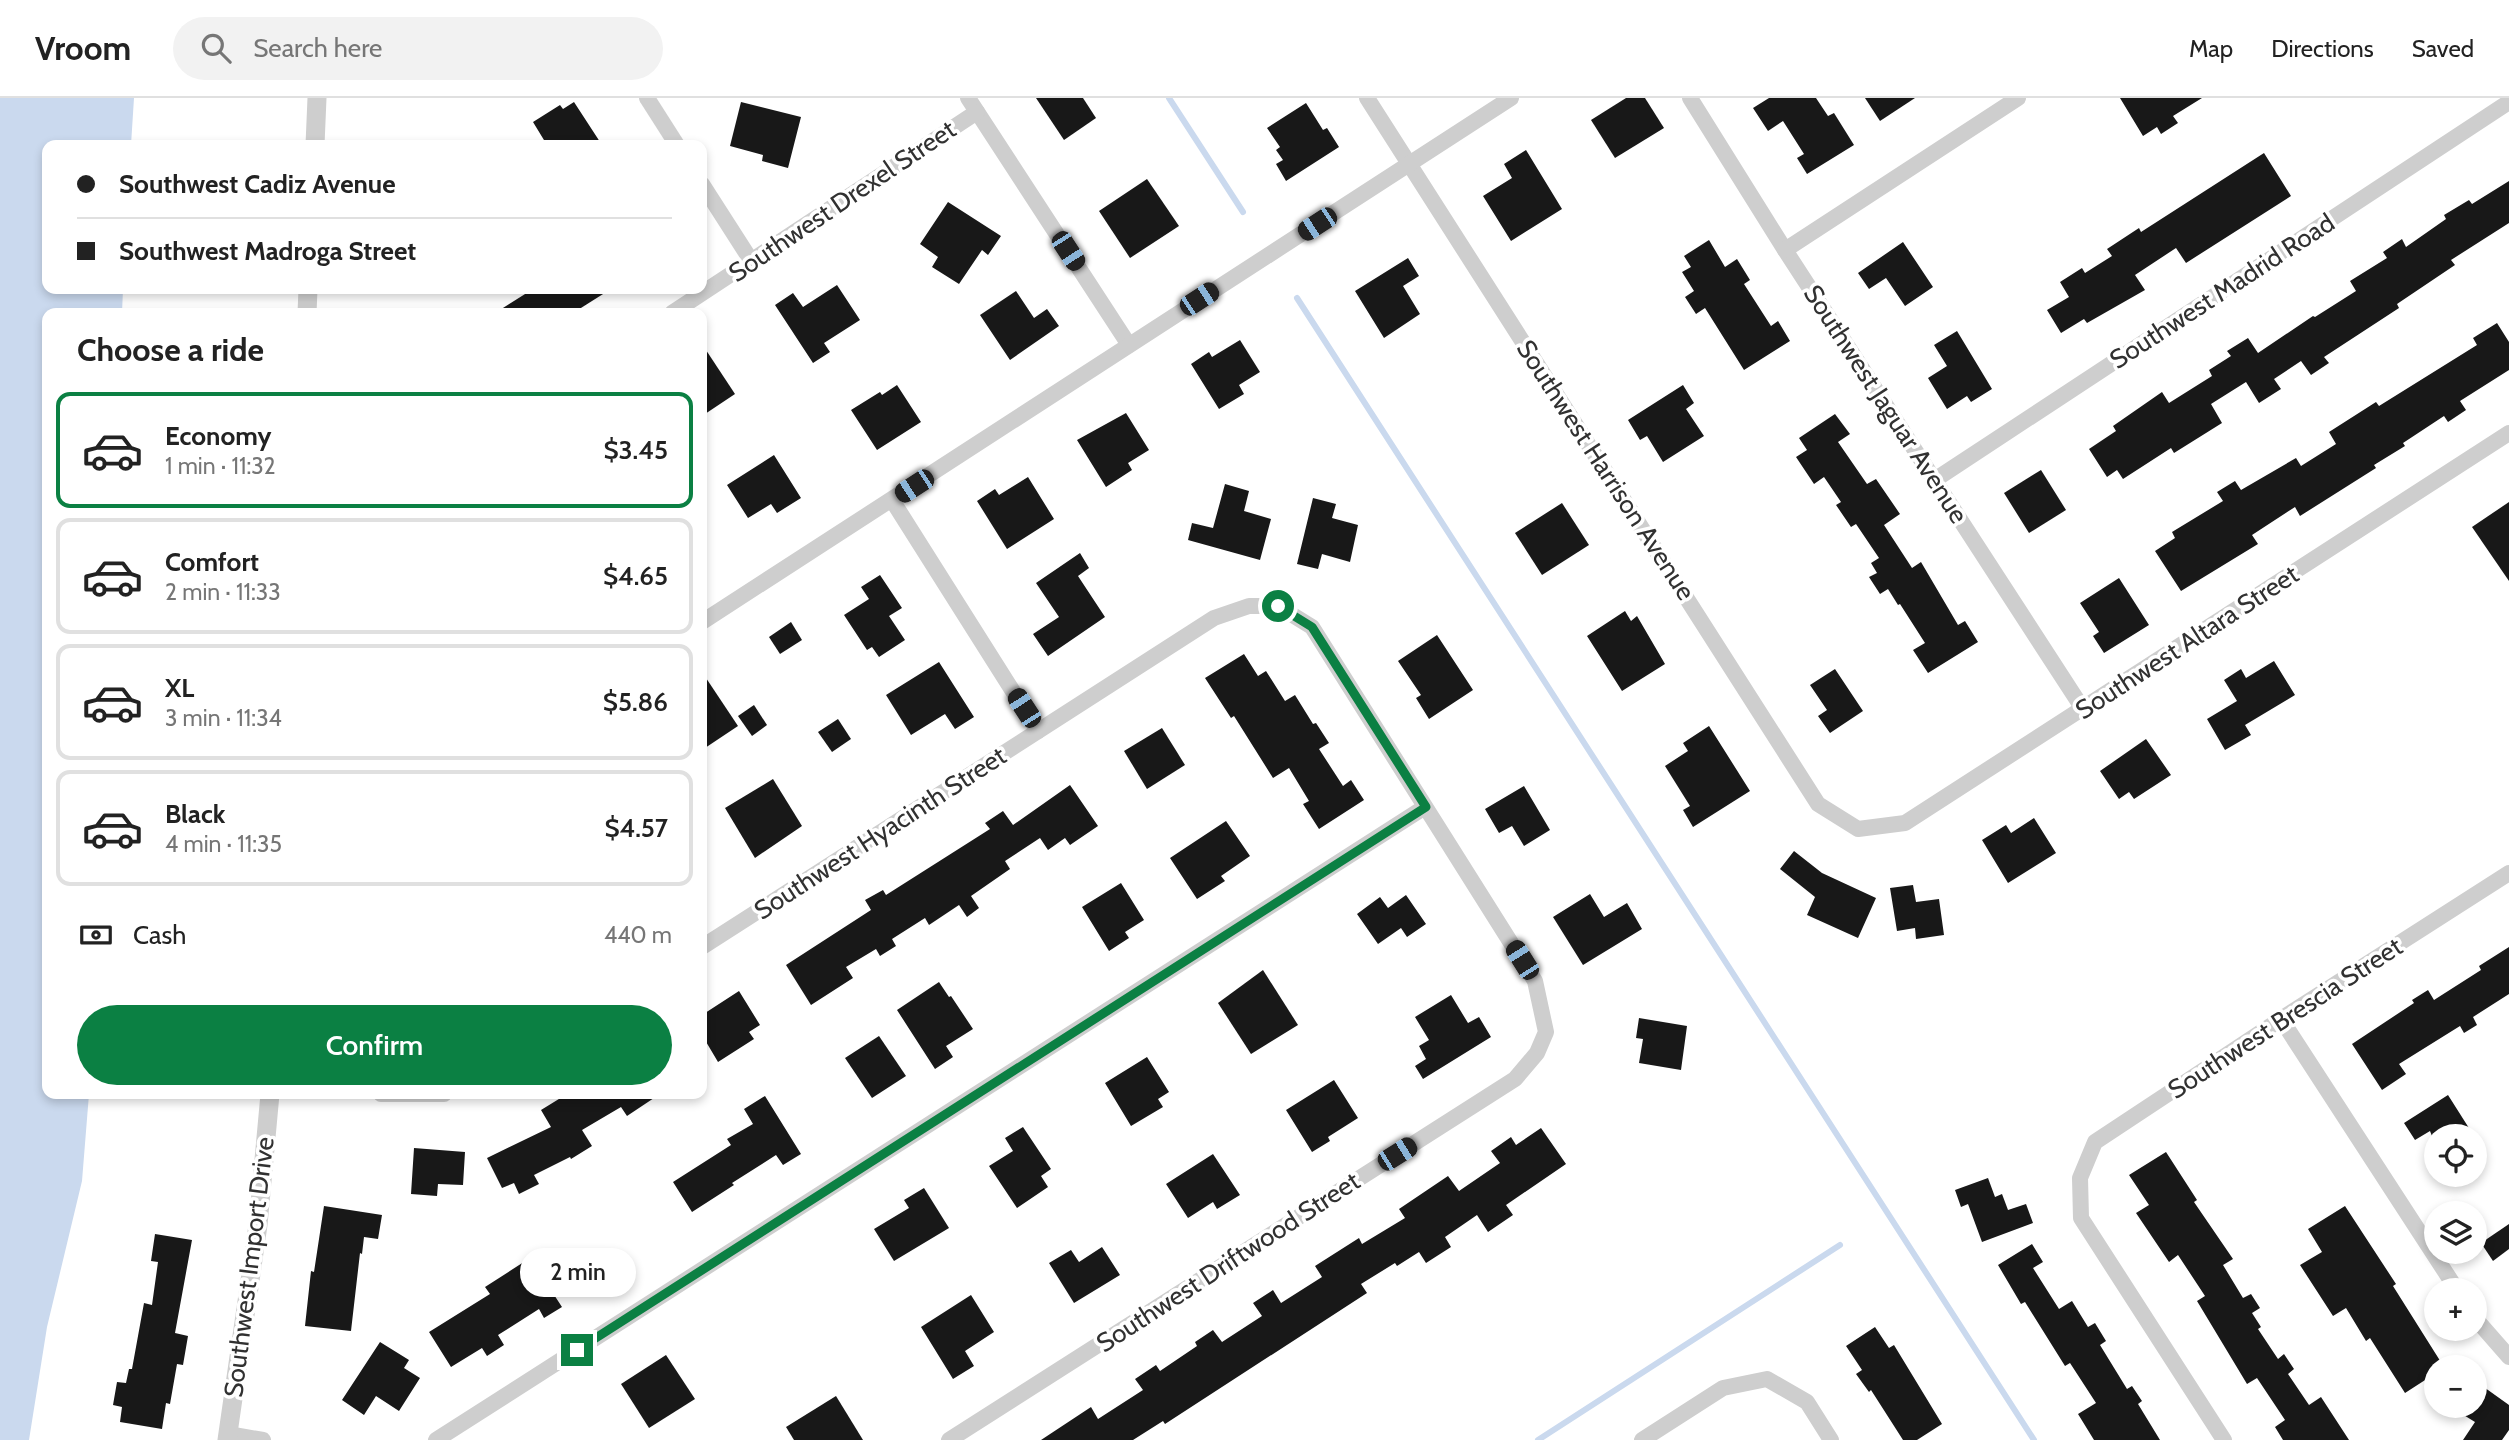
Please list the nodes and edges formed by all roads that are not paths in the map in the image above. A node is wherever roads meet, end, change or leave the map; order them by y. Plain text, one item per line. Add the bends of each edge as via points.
1 (317, 98) edge
2 (647, 98) edge
3 (1367, 98) edge
4 (1511, 98) edge
5 (1690, 98) edge
6 (2018, 98) edge
7 (2509, 102) edge
8 (972, 105) edge
9 (315, 140) edge
10 (674, 140) edge
11 (1410, 164) junction
12 (707, 192) edge
13 (1785, 250) junction
14 (752, 262) junction
15 (707, 291) edge
16 (702, 294) edge
17 (680, 308) edge
18 (1129, 345) junction
19 (2509, 433) edge
20 (1936, 480) junction
21 (892, 500) junction
22 (707, 619) edge
23 (2083, 709) junction
24 (1038, 731) junction
25 (1426, 807) junction
26 (1858, 829) joint
27 (2509, 873) edge
28 (707, 944) edge
29 (2281, 1019) junction
30 (270, 1099) edge
31 (2448, 1278) edge
32 (2487, 1332) edge
33 (2509, 1357) edge
34 (227, 1437) edge
35 (263, 1440) edge
36 (436, 1440) edge
37 (949, 1440) edge
38 (1642, 1440) edge
39 (1831, 1440) edge
40 (2224, 1440) edge

1 - 9 street
2 - 10 street
3 - 11 street, Southwest Harrison Avenue
4 - 11 street
5 - 13 street, Southwest Jaguar Avenue
6 - 13 street
7 - 20 street, Southwest Madrid Road
8 - 14 street, Southwest Drexel Street
8 - 18 street
11 - 18 street
11 - 26 street, Southwest Harrison Avenue via 1818,804
12 - 14 street
13 - 20 street, Southwest Jaguar Avenue
14 - 15 street, Southwest Drexel Street
16 - 17 street, Southwest Drexel Street
18 - 21 street
19 - 23 street, Southwest Altara Street
20 - 23 street, Southwest Jaguar Avenue
21 - 22 street
21 - 24 street
23 - 26 street, Southwest Altara Street via 1905,824
24 - 25 street, Southwest Hyacinth Street via 1214,618 1249,606 1278,606 1312,627
24 - 28 street, Southwest Hyacinth Street
25 - 36 street
25 - 37 street, Southwest Driftwood Street via 1535,981 1546,1032 1537,1053 1515,1079
27 - 29 street, Southwest Brescia Street
29 - 31 street
29 - 40 street, Southwest Brescia Street via 2095,1142 2080,1178 2081,1218
30 - 34 street, Southwest Import Drive via 257,1238
32 - 33 street
34 - 35 street
38 - 39 street via 1723,1388 1767,1379 1807,1402

